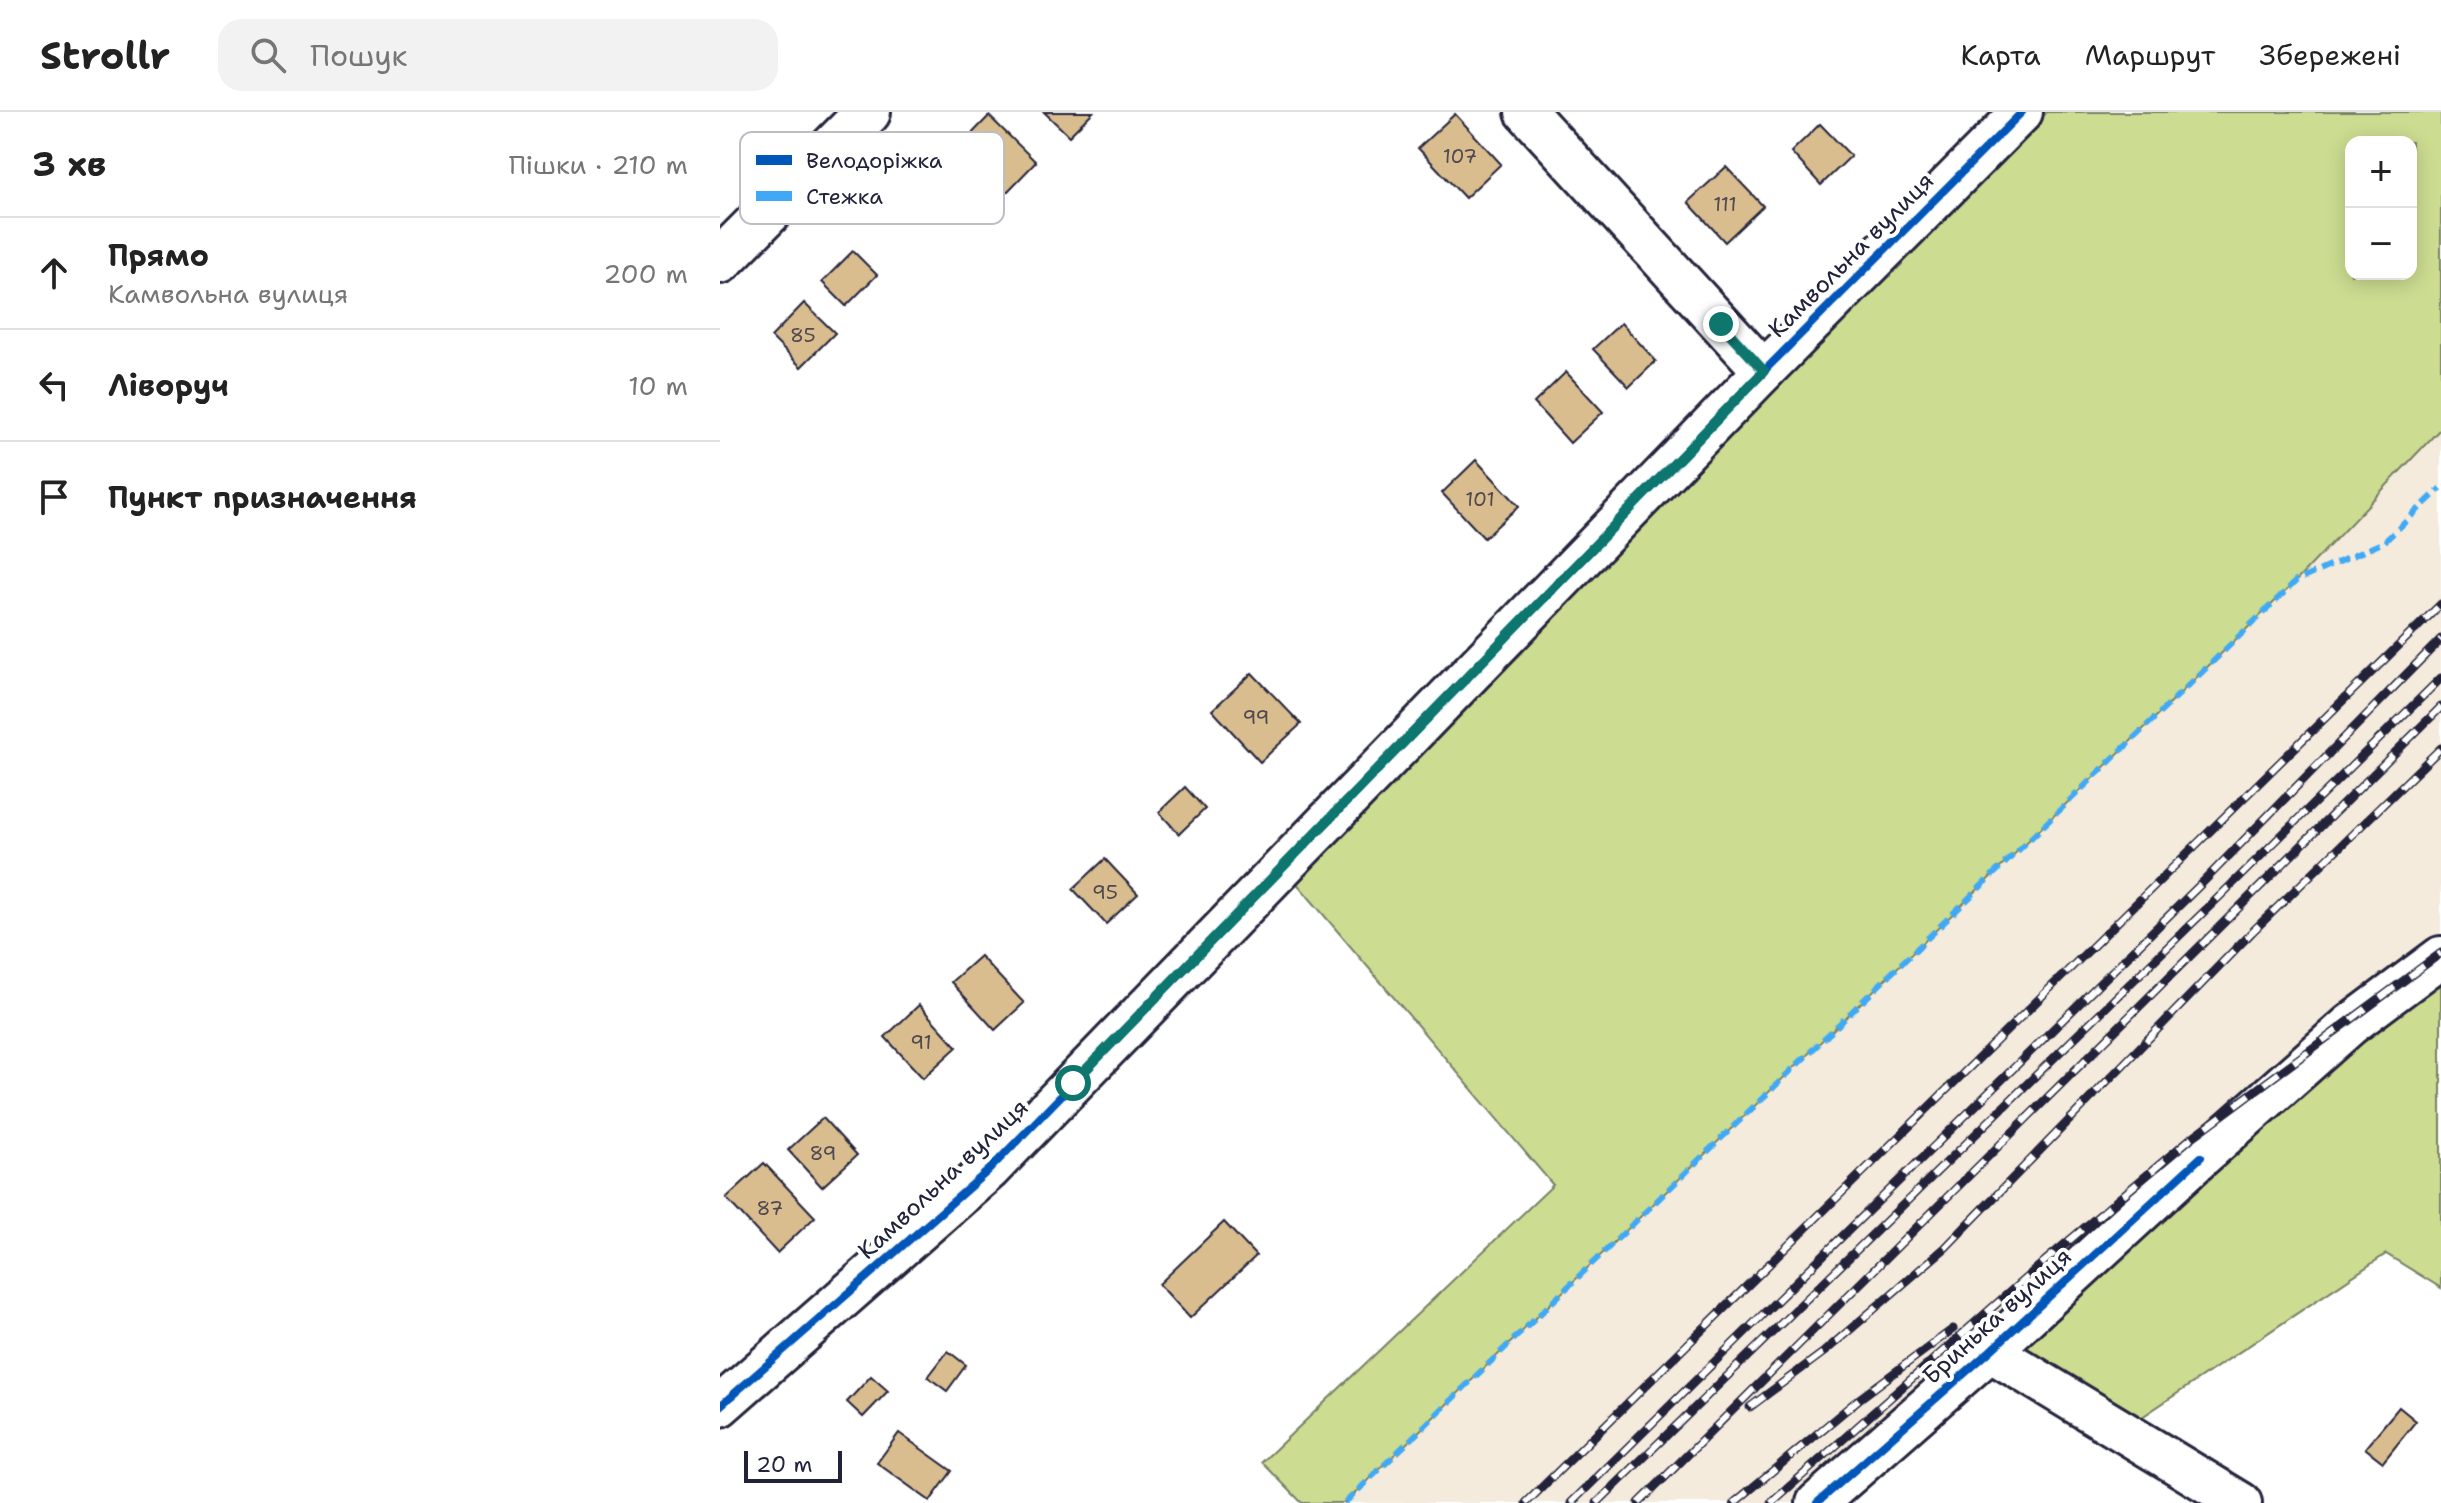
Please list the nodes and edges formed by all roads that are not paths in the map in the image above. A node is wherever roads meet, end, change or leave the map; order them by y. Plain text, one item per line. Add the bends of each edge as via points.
1 (868, 112) edge
2 (1526, 112) edge
3 (2022, 112) edge
4 (848, 132) edge
5 (757, 224) edge
6 (720, 261) edge
7 (1764, 371) junction
8 (2441, 957) edge
9 (1990, 1351) junction
10 (720, 1406) edge
11 (1817, 1503) edge
12 (2241, 1503) edge

1 - 4 main road
2 - 7 street
3 - 7 street, Камвольна вулиця
5 - 6 main road
7 - 10 street, Камвольна вулиця via 989,1170
8 - 9 street, Бринька вулиця via 2350,1025
9 - 11 street, Бринька вулиця
9 - 12 street

